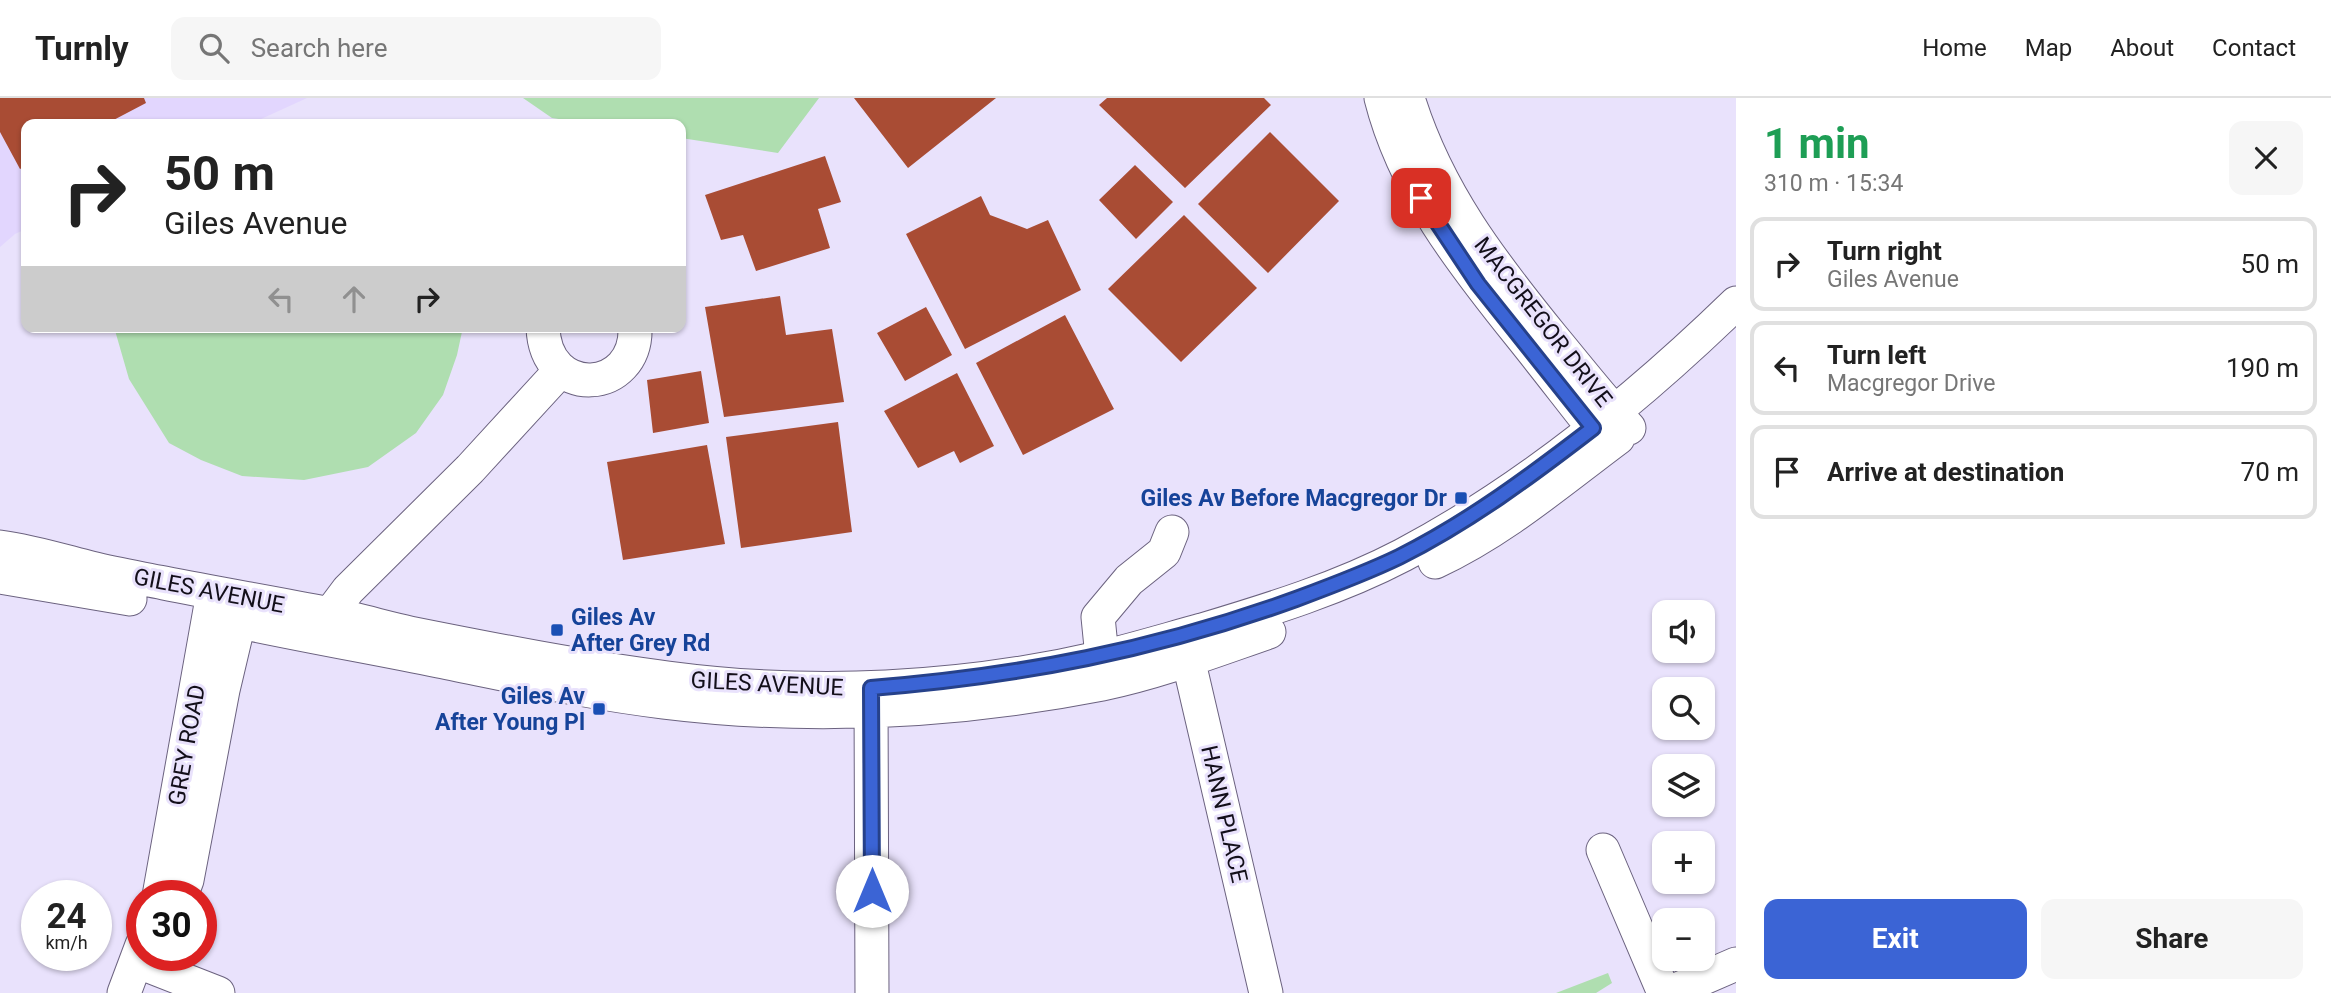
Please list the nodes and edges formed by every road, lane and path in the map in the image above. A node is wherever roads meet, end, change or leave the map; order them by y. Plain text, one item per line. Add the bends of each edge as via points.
1 (1381, 98) edge
2 (1408, 98) edge
3 (1736, 303) edge
4 (543, 333) edge
5 (635, 333) edge
6 (1736, 335) edge
7 (560, 370) junction
8 (1612, 429) junction
9 (1172, 532) dead end
10 (0, 547) edge
11 (0, 578) edge
12 (226, 607) junction
13 (330, 614) junction
14 (1186, 647) junction
15 (1102, 657) junction
16 (872, 700) junction
17 (1603, 850) dead end
18 (163, 880) edge
19 (187, 880) edge
20 (1736, 964) edge
21 (143, 971) edge
22 (163, 971) edge
23 (124, 993) edge
24 (218, 993) edge
25 (872, 993) edge
26 (1266, 993) edge
27 (1664, 993) edge
28 (1669, 993) edge

1 - 8 street, MACGREGOR DRIVE via 1404,166 1478,284
2 - 8 street, MACGREGOR DRIVE via 1438,176
3 - 8 street, GILES AVENUE
4 - 7 street via 549,359
5 - 7 street via 631,355 607,377 575,378
6 - 8 street, GILES AVENUE via 1704,366
7 - 13 street via 481,474 348,590
8 - 14 street, GILES AVENUE via 1498,526 1442,559 1329,610
9 - 15 street via 1164,552 1129,580 1098,617
10 - 12 street, GILES AVENUE
11 - 12 street, GILES AVENUE
12 - 13 street, GILES AVENUE
12 - 16 street, GILES AVENUE via 577,689 664,702 752,709
12 - 18 street, GREY ROAD
12 - 19 street, GREY ROAD via 223,690
13 - 16 street, GILES AVENUE via 421,635 666,678 808,689
14 - 15 street, GILES AVENUE
14 - 16 street, GILES AVENUE via 1104,683 1079,688 967,705
14 - 26 street, HANN PLACE
15 - 16 street, GILES AVENUE via 938,683
16 - 25 street
17 - 27 street
20 - 28 street
21 - 23 street
22 - 24 street

